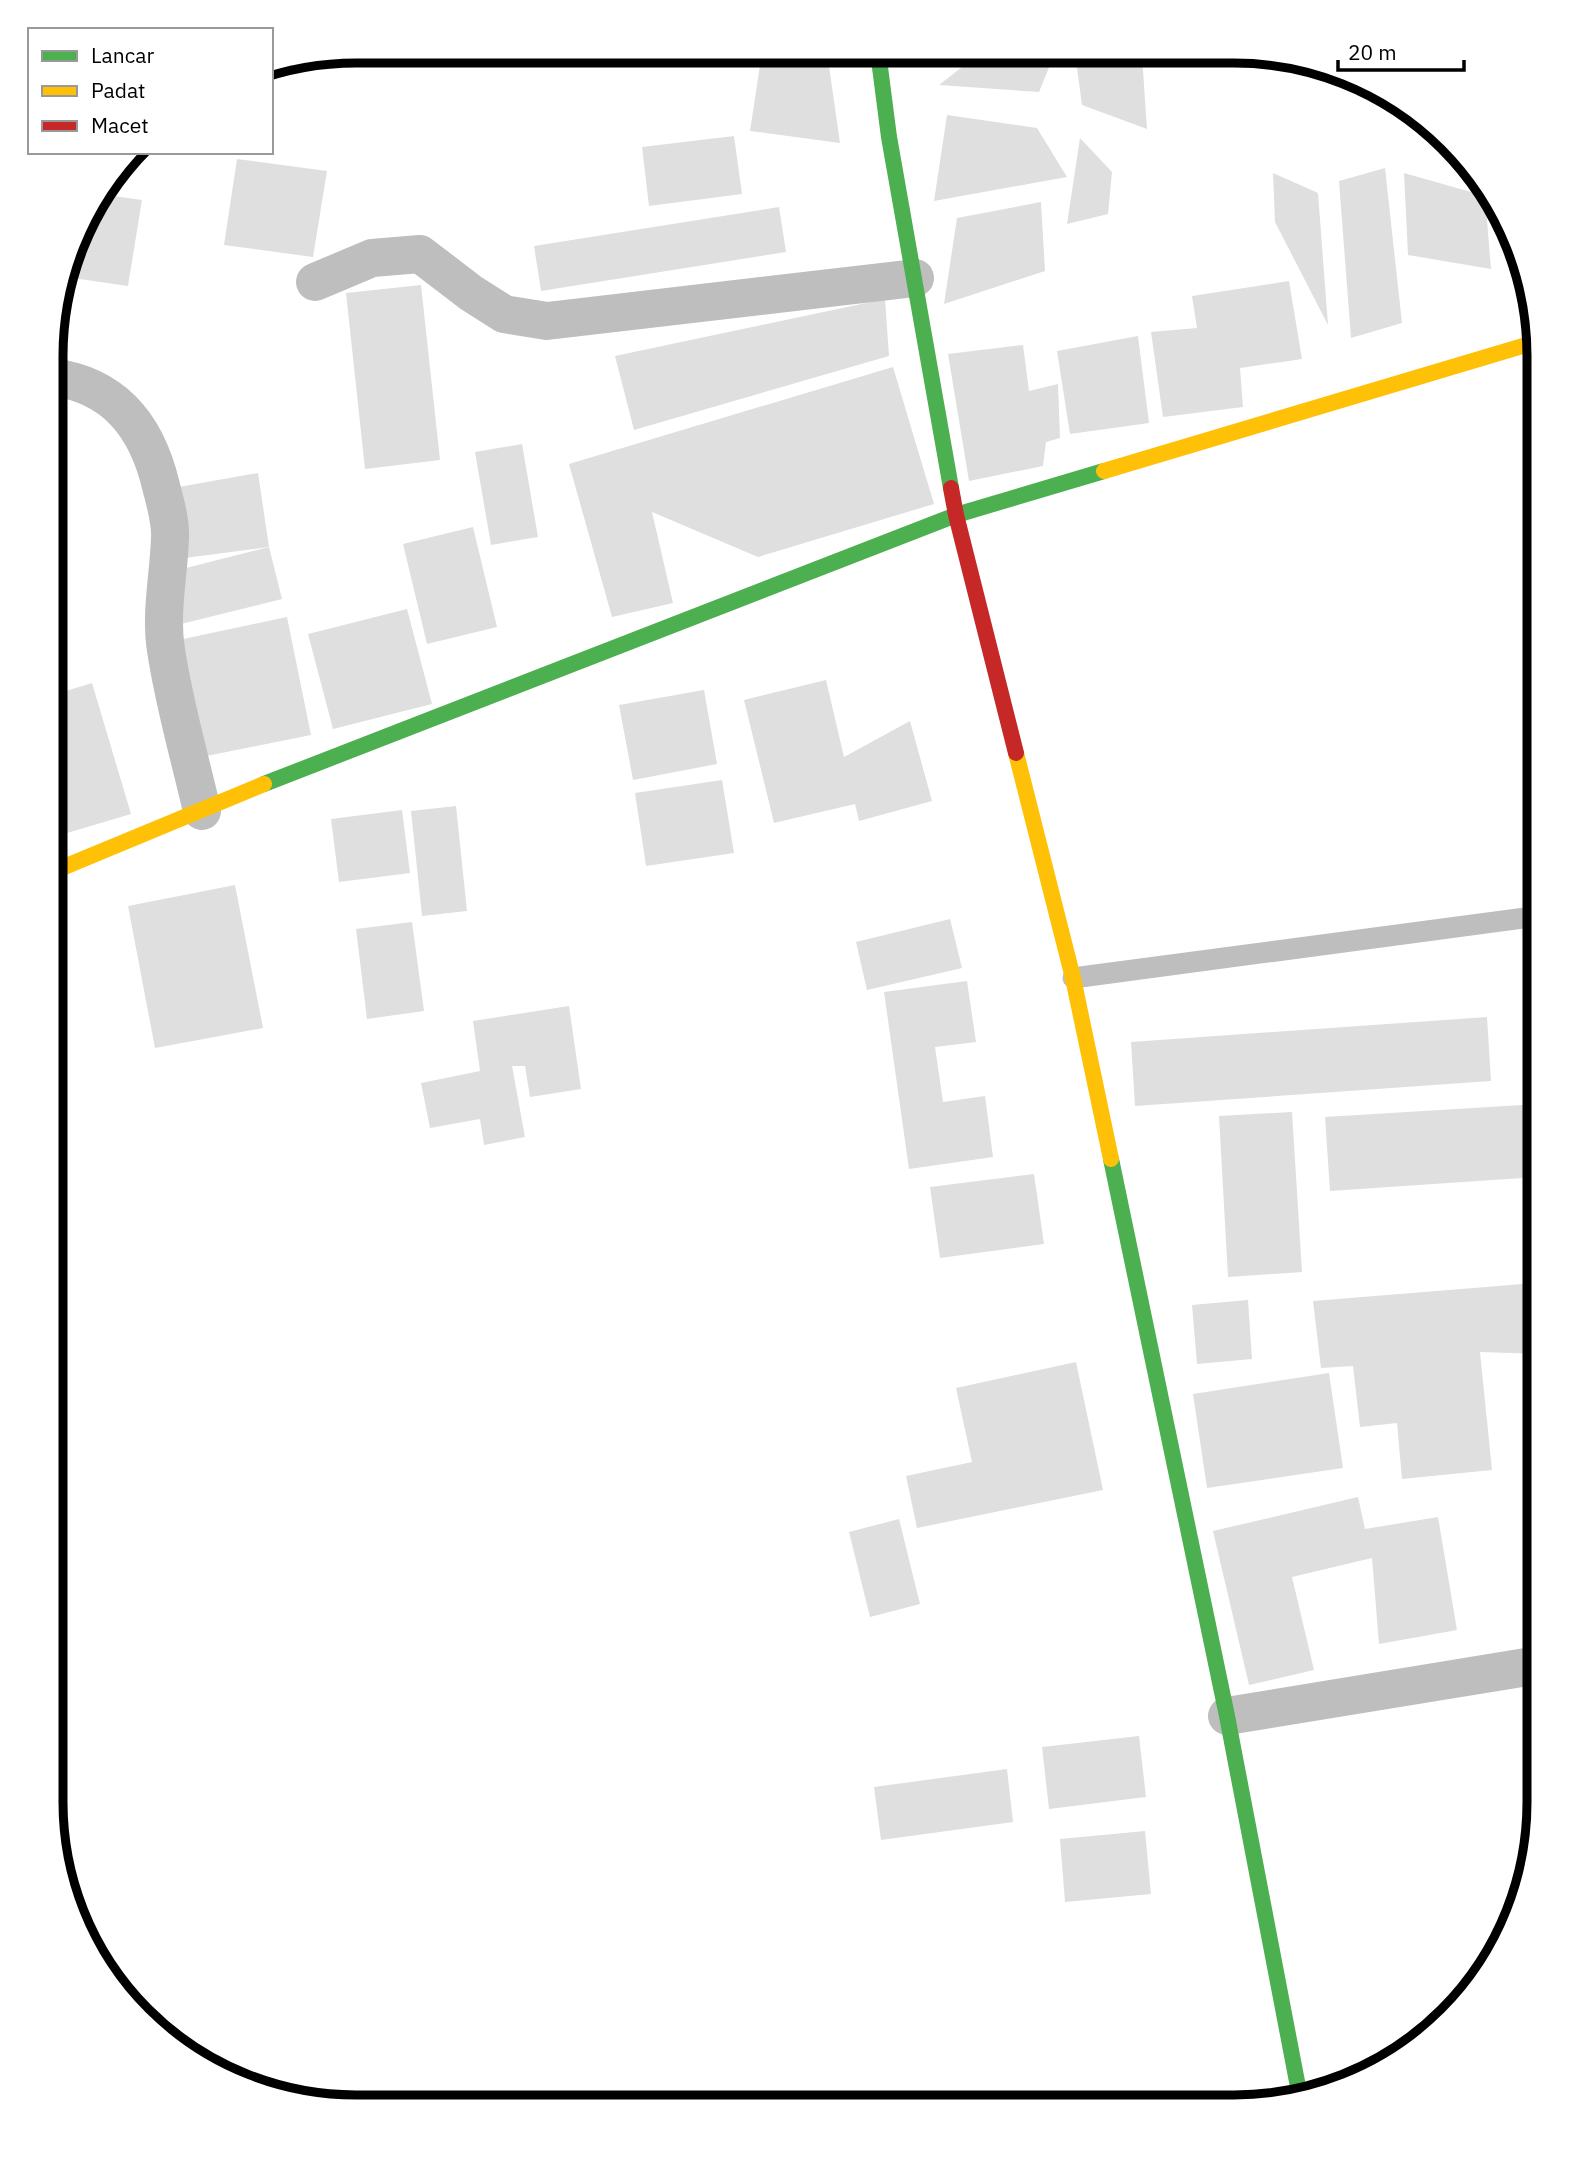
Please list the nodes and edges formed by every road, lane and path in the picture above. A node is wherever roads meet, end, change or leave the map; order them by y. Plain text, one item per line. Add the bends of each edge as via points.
1 (879, 63) edge
2 (915, 278) junction
3 (316, 282) dead end
4 (1526, 345) edge
5 (63, 378) edge
6 (956, 515) junction
7 (202, 811) junction
8 (63, 868) edge
9 (1527, 918) edge
10 (1073, 978) junction
11 (1527, 1667) edge
12 (1227, 1716) junction
13 (1298, 2087) edge

1 - 2 street
2 - 3 street via 547,321 504,314 419,254 372,258
2 - 6 street
4 - 6 street
5 - 7 street via 103,393 130,415 155,460 170,535 165,648
6 - 7 street
6 - 10 street
7 - 8 street
9 - 10 lane
10 - 12 street
11 - 12 street
12 - 13 street

